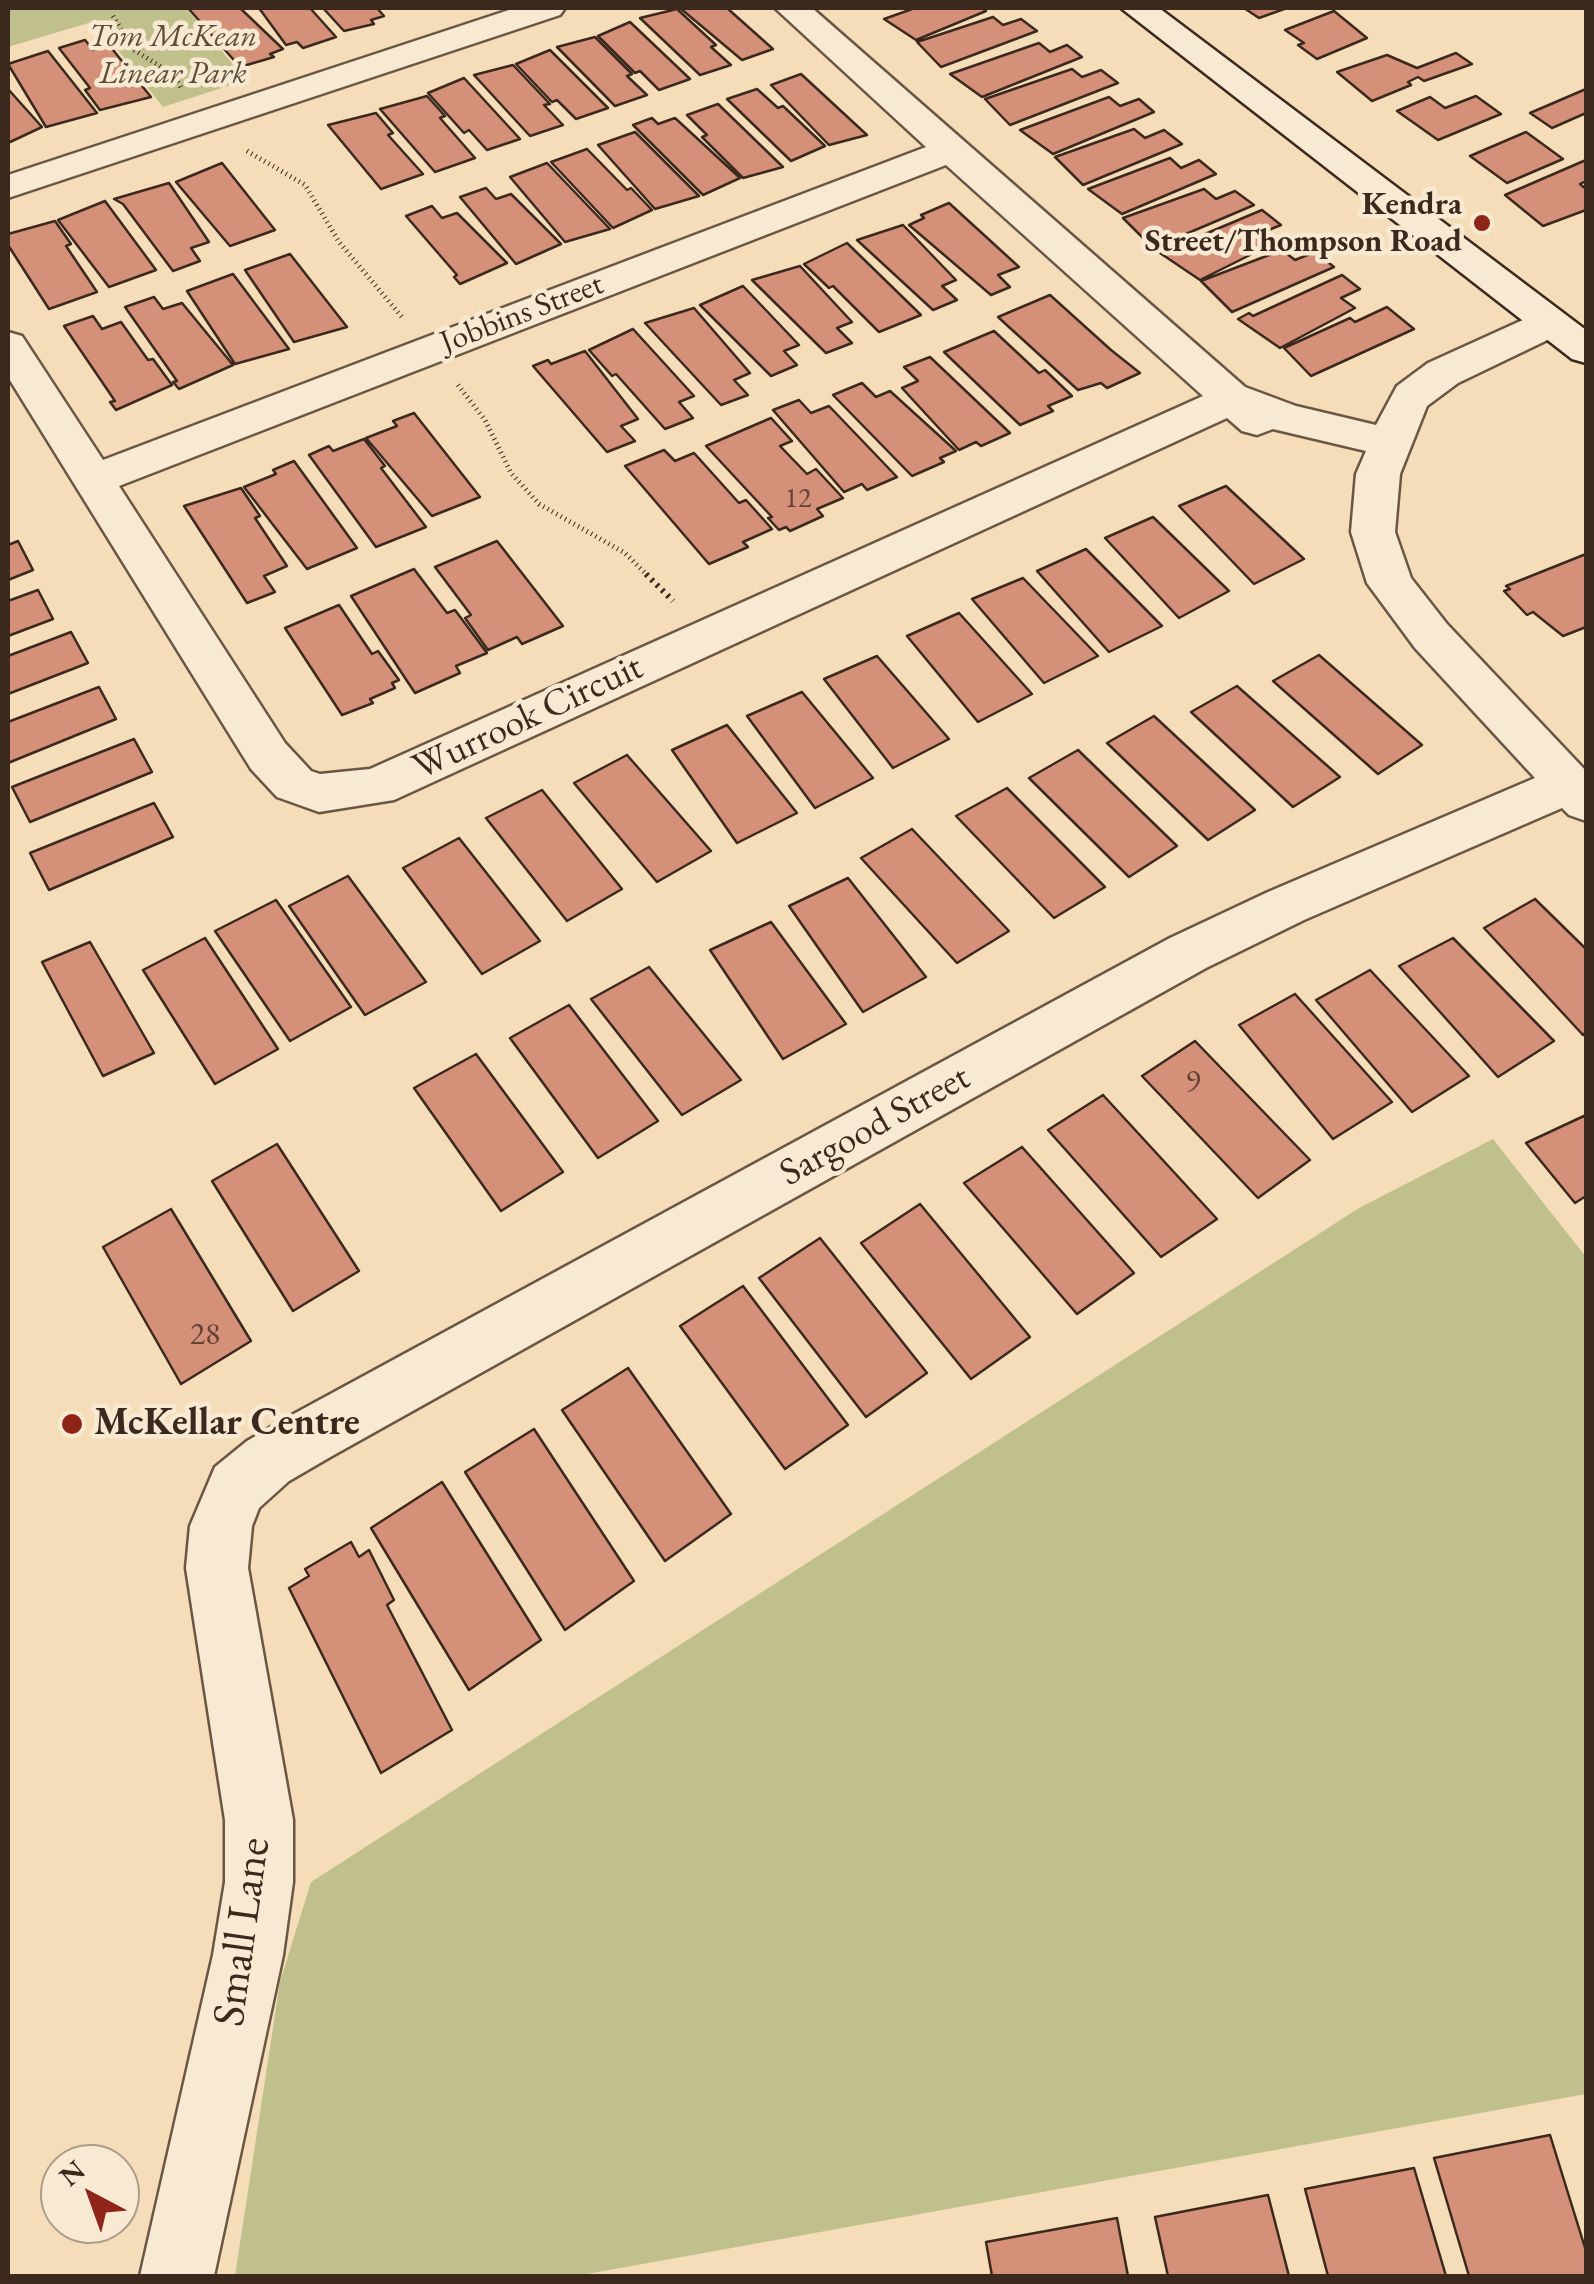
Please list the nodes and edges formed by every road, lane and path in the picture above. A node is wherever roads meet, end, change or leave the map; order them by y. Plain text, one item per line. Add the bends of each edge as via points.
1 (548, 8) edge
2 (792, 8) edge
3 (1138, 8) edge
4 (113, 16) dead end
5 (184, 94) dead end
6 (242, 149) dead end
7 (952, 150) junction
8 (8, 187) edge
9 (408, 325) dead end
10 (1573, 340) edge
11 (8, 345) edge
12 (451, 376) dead end
13 (1234, 398) junction
14 (1385, 459) junction
15 (93, 480) junction
16 (678, 606) dead end
17 (1578, 793) edge
18 (221, 1526) joint
19 (177, 2276) edge

1 - 8 street
2 - 7 street
3 - 10 street
4 - 5 path via 134,50 174,75
6 - 9 path via 305,185 340,242
7 - 13 street
7 - 15 street, Jobbins Street
10 - 14 street via 1449,407
11 - 15 street, Wurrook Circuit
12 - 16 path via 485,420 511,474 540,504 625,553
13 - 14 street via 1296,447
13 - 15 street, Wurrook Circuit via 377,786 347,792 319,793 294,784 268,756
14 - 17 street via 1372,532 1390,584
17 - 18 street, Sargood Street via 1286,906 1188,953 268,1460 237,1488
18 - 19 street, Small Lane via 217,1568 259,1820 259,1882

